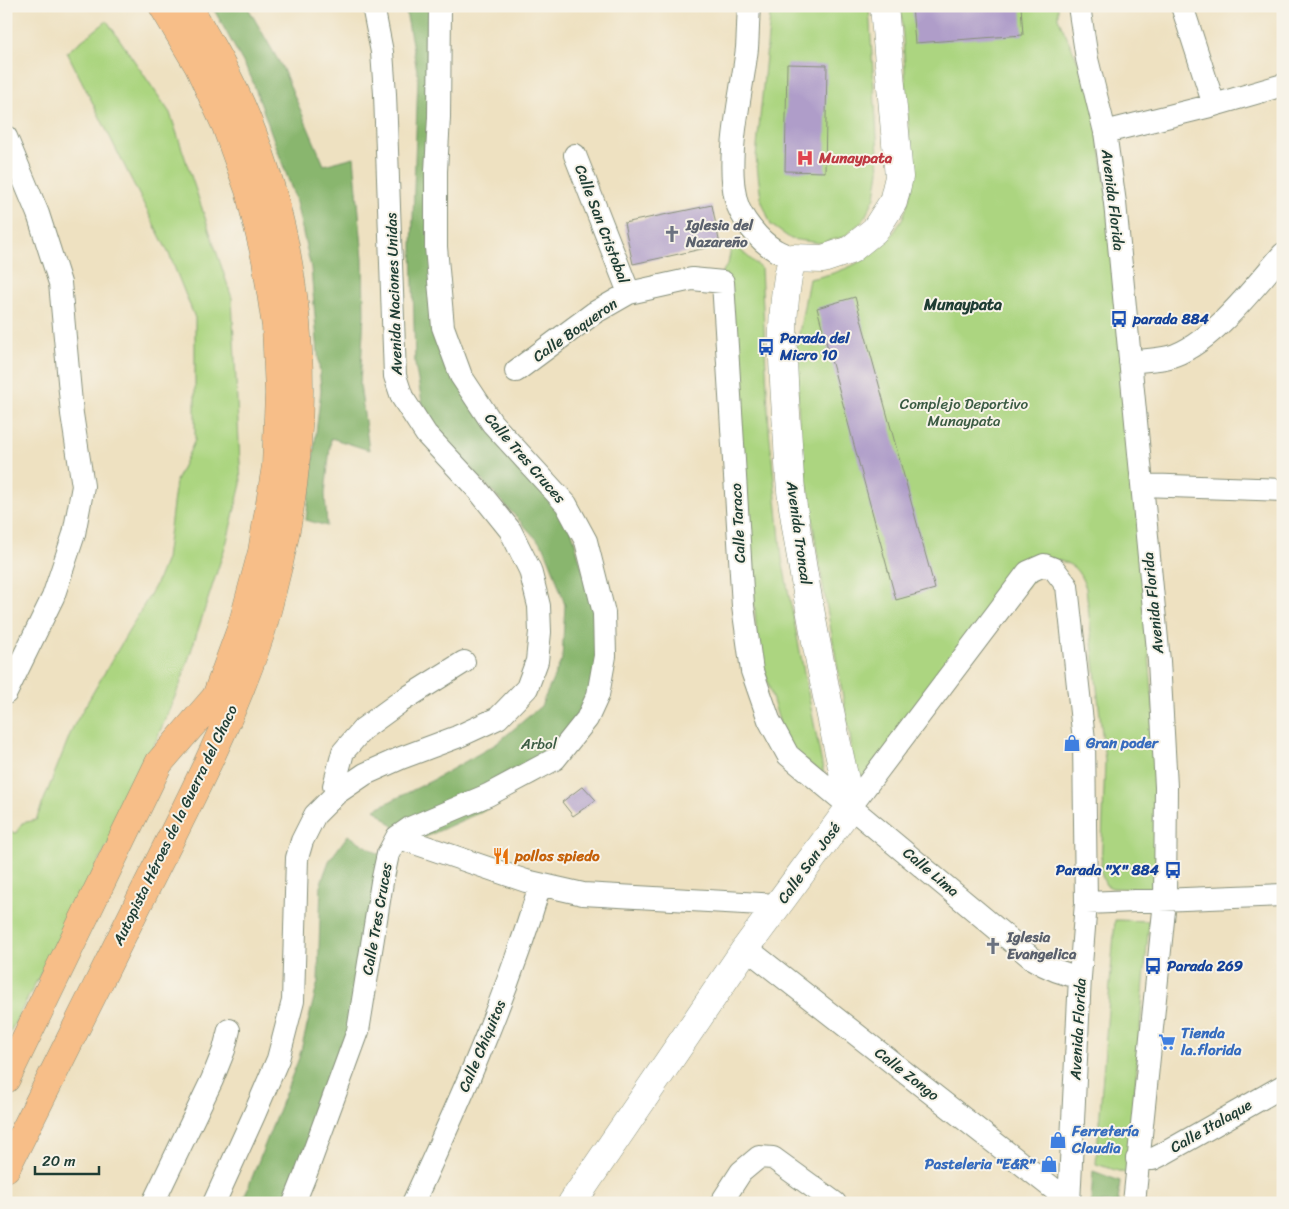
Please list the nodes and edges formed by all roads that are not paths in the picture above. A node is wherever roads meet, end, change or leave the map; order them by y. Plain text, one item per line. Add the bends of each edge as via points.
1 (164, 6) edge
2 (188, 6) edge
3 (373, 6) edge
4 (440, 6) edge
5 (748, 6) edge
6 (884, 6) edge
7 (1079, 6) edge
8 (1182, 6) edge
9 (1283, 84) edge
10 (1214, 105) junction
11 (1105, 132) junction
12 (6, 137) edge
13 (575, 155) dead end
14 (1283, 254) edge
15 (792, 258) junction
16 (723, 282) joint
17 (629, 292) junction
18 (1130, 362) junction
19 (516, 371) dead end
20 (1142, 485) junction
21 (1283, 490) edge
22 (1067, 586) joint
23 (464, 662) dead end
24 (6, 693) edge
25 (788, 754) joint
26 (337, 793) junction
27 (851, 806) junction
28 (397, 837) junction
29 (540, 885) junction
30 (1283, 895) edge
31 (1165, 901) junction
32 (1086, 903) junction
33 (778, 905) junction
34 (746, 948) junction
35 (1080, 977) junction
36 (229, 1030) dead end
37 (6, 1079) edge
38 (1283, 1086) edge
39 (1137, 1160) junction
40 (6, 1168) edge
41 (1068, 1202) edge
42 (153, 1203) edge
43 (214, 1203) edge
44 (294, 1203) edge
45 (413, 1203) edge
46 (572, 1203) edge
47 (721, 1203) edge
48 (835, 1203) edge
49 (1134, 1203) edge

1 - 37 highway, Autopista Héroes de la Guerra del Chaco via 198,64 226,126 249,190 260,234 276,326 279,393 276,466 262,552 242,626 216,698 158,763
2 - 40 highway, Autopista Héroes de la Guerra del Chaco via 217,55 246,117 270,184 286,250 297,323 300,395 296,471 282,552 262,630 234,704 202,776
3 - 26 street, Avenida Naciones Unidas via 382,52 385,94 395,376 402,396 426,434 510,530 530,570 539,606 540,632 537,660 528,688 498,718 365,774
4 - 28 street, Calle Tres Cruces via 436,247 443,327 461,376 492,423 566,504 586,541 604,613 605,656 598,696 587,719 555,759 488,795 410,828
5 - 15 street via 747,48 733,159 736,201 762,241
6 - 15 street via 899,177 893,202 874,230 850,250 823,259
7 - 11 street, Avenida Florida via 1087,59
8 - 10 street
9 - 10 street
10 - 11 street
11 - 18 street, Avenida Florida
12 - 24 street via 38,214 60,283 72,414 83,486 74,534 54,597
13 - 17 street, Calle San Cristobal
14 - 18 street via 1244,300 1203,340 1170,357
15 - 27 street, Avenida Troncal via 782,326 793,506 828,708
16 - 17 street, Calle Boqueron via 692,279
16 - 25 street, Calle Taraco via 743,606 752,671 769,720
17 - 19 street, Calle Boqueron via 594,313
18 - 20 street, Avenida Florida
20 - 21 street
20 - 31 street, Avenida Florida via 1165,778
22 - 27 street, Calle San José via 1054,569 1044,565 1028,572
22 - 32 street, Avenida Florida via 1084,740
23 - 26 street via 363,728 343,752 334,786
25 - 27 street, Calle Lima
26 - 43 street, Avenida Naciones Unidas via 315,815 297,858 293,1001 278,1059
27 - 33 street, Calle San José
27 - 35 street, Calle Lima via 1048,969
28 - 29 street
28 - 44 street, Calle Tres Cruces via 388,854 382,882 358,1031
29 - 33 street via 583,894
29 - 45 street, Calle Chiquitos via 507,987
30 - 31 street
31 - 32 street
31 - 39 street, Avenida Florida
32 - 35 street, Avenida Florida
33 - 34 street, Calle San José
34 - 41 street, Calle Zongo
34 - 46 street, Calle San José
35 - 41 street, Avenida Florida
36 - 42 street via 212,1080
38 - 39 street, Calle Italaque via 1163,1154 1153,1159
39 - 49 street, Avenida Florida
47 - 48 street via 741,1172 759,1157 772,1158

